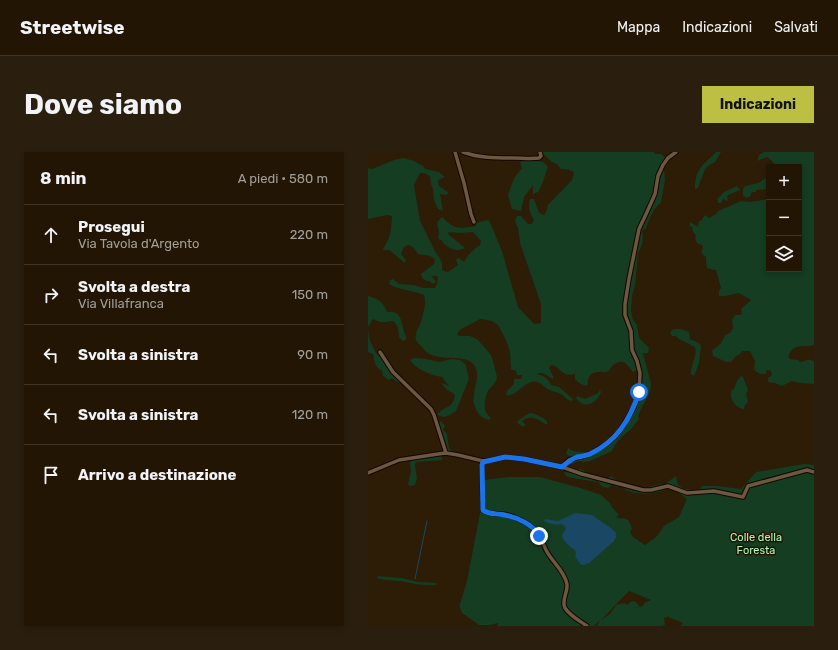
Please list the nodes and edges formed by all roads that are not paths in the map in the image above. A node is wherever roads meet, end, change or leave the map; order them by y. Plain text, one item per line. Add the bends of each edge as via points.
1 (455, 152) edge
2 (463, 152) edge
3 (540, 152) edge
4 (676, 152) edge
5 (474, 222) dead end
6 (380, 352) dead end
7 (446, 454) junction
8 (483, 462) junction
9 (562, 467) junction
10 (814, 472) edge
11 (368, 473) edge
12 (587, 626) edge

1 - 5 street
2 - 3 street via 496,158 532,159 539,158
4 - 9 street via 663,165 658,176 656,194 639,229 624,304 632,350 640,373 639,392 634,407 618,433 608,443 588,455 569,460
6 - 7 street via 393,372 431,409
7 - 8 street
7 - 11 street via 399,460
8 - 9 street via 505,457
8 - 12 street via 483,510 487,513 517,518 537,532 565,579 565,608
9 - 10 street via 643,490 668,486 688,493 714,491 743,497 748,486 807,470

